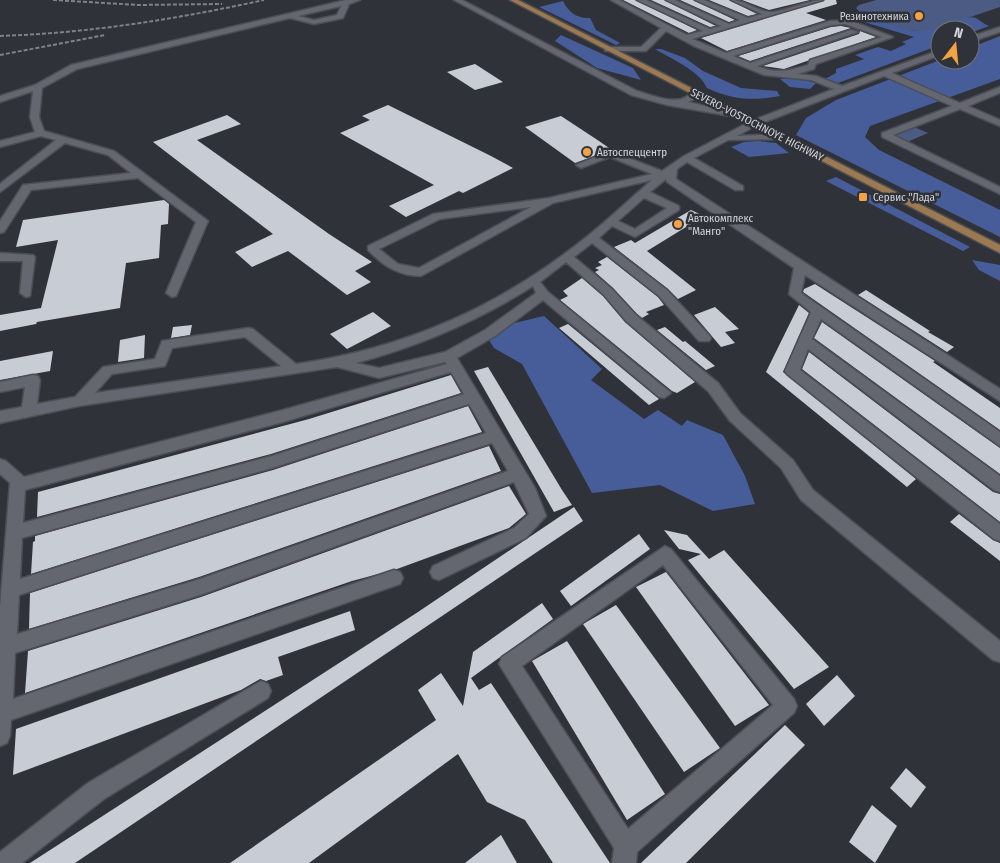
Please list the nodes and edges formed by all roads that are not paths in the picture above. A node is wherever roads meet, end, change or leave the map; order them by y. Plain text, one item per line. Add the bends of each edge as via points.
1 (357, 0) edge
2 (457, 0) edge
3 (513, 0) edge
4 (614, 0) edge
5 (640, 0) edge
6 (669, 0) edge
7 (698, 0) edge
8 (734, 0) edge
9 (820, 0) edge
10 (806, 1) edge
11 (346, 2) junction
12 (777, 3) dead end
13 (790, 8) junction
14 (768, 14) junction
15 (289, 16) junction
16 (746, 20) junction
17 (728, 26) junction
18 (666, 27) junction
19 (1000, 29) edge
20 (709, 32) junction
21 (854, 32) dead end
22 (980, 36) edge
23 (686, 38) junction
24 (608, 49) junction
25 (643, 49) junction
26 (724, 56) junction
27 (930, 56) edge
28 (639, 64) junction
29 (748, 66) junction
30 (811, 67) junction
31 (884, 73) junction
32 (783, 75) junction
33 (813, 78) junction
34 (38, 87) junction
35 (840, 89) junction
36 (1000, 90) edge
37 (697, 94) junction
38 (0, 99) edge
39 (667, 102) junction
40 (959, 105) junction
41 (736, 114) junction
42 (1000, 122) edge
43 (754, 123) junction
44 (41, 133) junction
45 (781, 137) junction
46 (63, 140) junction
47 (723, 140) junction
48 (0, 144) edge
49 (687, 158) junction
50 (581, 165) dead end
51 (668, 171) junction
52 (140, 175) junction
53 (739, 188) dead end
54 (0, 190) edge
55 (1000, 191) edge
56 (643, 193) junction
57 (549, 201) junction
58 (610, 221) junction
59 (0, 230) edge
60 (592, 238) junction
61 (1000, 250) edge
62 (0, 257) edge
63 (567, 257) junction
64 (802, 266) junction
65 (534, 280) junction
66 (26, 293) dead end
67 (172, 293) dead end
68 (542, 294) junction
69 (818, 310) junction
70 (704, 338) dead end
71 (805, 340) junction
72 (452, 361) junction
73 (336, 363) junction
74 (293, 369) junction
75 (0, 387) edge
76 (664, 392) dead end
77 (1000, 396) edge
78 (473, 397) junction
79 (79, 401) junction
80 (29, 411) junction
81 (0, 417) edge
82 (496, 436) junction
83 (1000, 440) edge
84 (0, 465) edge
85 (518, 474) junction
86 (18, 485) junction
87 (1000, 485) edge
88 (15, 533) junction
89 (1000, 534) edge
90 (439, 572) dead end
91 (394, 578) dead end
92 (10, 590) junction
93 (6, 646) junction
94 (1000, 653) edge
95 (262, 691) dead end
96 (2, 713) junction
97 (0, 736) edge
98 (625, 854) edge
99 (4, 863) edge

1 - 11 street
2 - 39 street via 634,93
3 - 24 main road, SEVERO-VOSTOCHNOYE HIGHWAY
4 - 18 street
5 - 20 street
6 - 17 street
7 - 16 street
8 - 14 street
9 - 10 street
10 - 13 street
11 - 15 street
11 - 15 street via 340,16 314,22
12 - 13 street
13 - 14 street
14 - 16 street
15 - 34 street via 74,67
16 - 17 street
17 - 20 street
18 - 23 street
18 - 25 street
19 - 22 street
20 - 23 street
21 - 29 street
23 - 26 street
24 - 25 street
24 - 28 main road, SEVERO-VOSTOCHNOYE HIGHWAY
25 - 28 street
26 - 29 street
26 - 30 street via 830,23 846,22 889,37 813,62
27 - 31 street
28 - 37 main road, SEVERO-VOSTOCHNOYE HIGHWAY
29 - 32 street
30 - 32 street
30 - 33 street
31 - 35 street
31 - 40 street
32 - 33 street
33 - 35 street
34 - 38 street
34 - 44 street via 35,113 36,127
35 - 43 street
36 - 40 street
37 - 39 street via 684,101
37 - 41 main road, SEVERO-VOSTOCHNOYE HIGHWAY
39 - 41 street
40 - 42 street
40 - 55 street via 885,135
41 - 43 main road, SEVERO-VOSTOCHNOYE HIGHWAY
43 - 45 main road, SEVERO-VOSTOCHNOYE HIGHWAY
43 - 47 street
44 - 46 street
44 - 48 street
45 - 47 street via 751,136
45 - 61 main road, SEVERO-VOSTOCHNOYE HIGHWAY
46 - 52 street via 111,154
46 - 54 street
47 - 49 street
49 - 51 street
49 - 53 street
50 - 51 street via 610,154
51 - 56 street
51 - 57 street
51 - 64 street via 672,180 708,206
52 - 59 street via 27,187
52 - 67 street via 202,221
56 - 58 street
56 - 58 street via 675,208 635,234
57 - 57 street via 437,216 372,248 383,260 406,273 421,272
58 - 60 street
60 - 63 street
60 - 70 street via 663,293
62 - 66 street via 29,257
63 - 65 street
63 - 94 street via 608,292 631,318 713,387 735,417 787,464 807,494
64 - 69 street via 795,294
64 - 77 street
65 - 68 street
65 - 73 street via 454,324 398,347
68 - 72 street
68 - 76 street
69 - 71 street
69 - 83 street
71 - 87 street
71 - 89 street via 792,371
72 - 73 street via 379,373
72 - 78 street
72 - 86 street via 283,416
73 - 74 street
74 - 79 street
74 - 79 street via 248,332 167,344 160,363 108,370
75 - 80 street via 33,380
78 - 82 street
78 - 88 street via 272,462
79 - 80 street
80 - 81 street
82 - 85 street
82 - 92 street
84 - 86 street via 18,481
85 - 90 street via 538,516 520,533
85 - 93 street via 330,543 135,608
86 - 88 street
88 - 92 street
91 - 96 street
92 - 93 street
93 - 96 street
95 - 99 street via 96,791
96 - 97 street
98 - 98 street via 509,664 666,554 788,706

